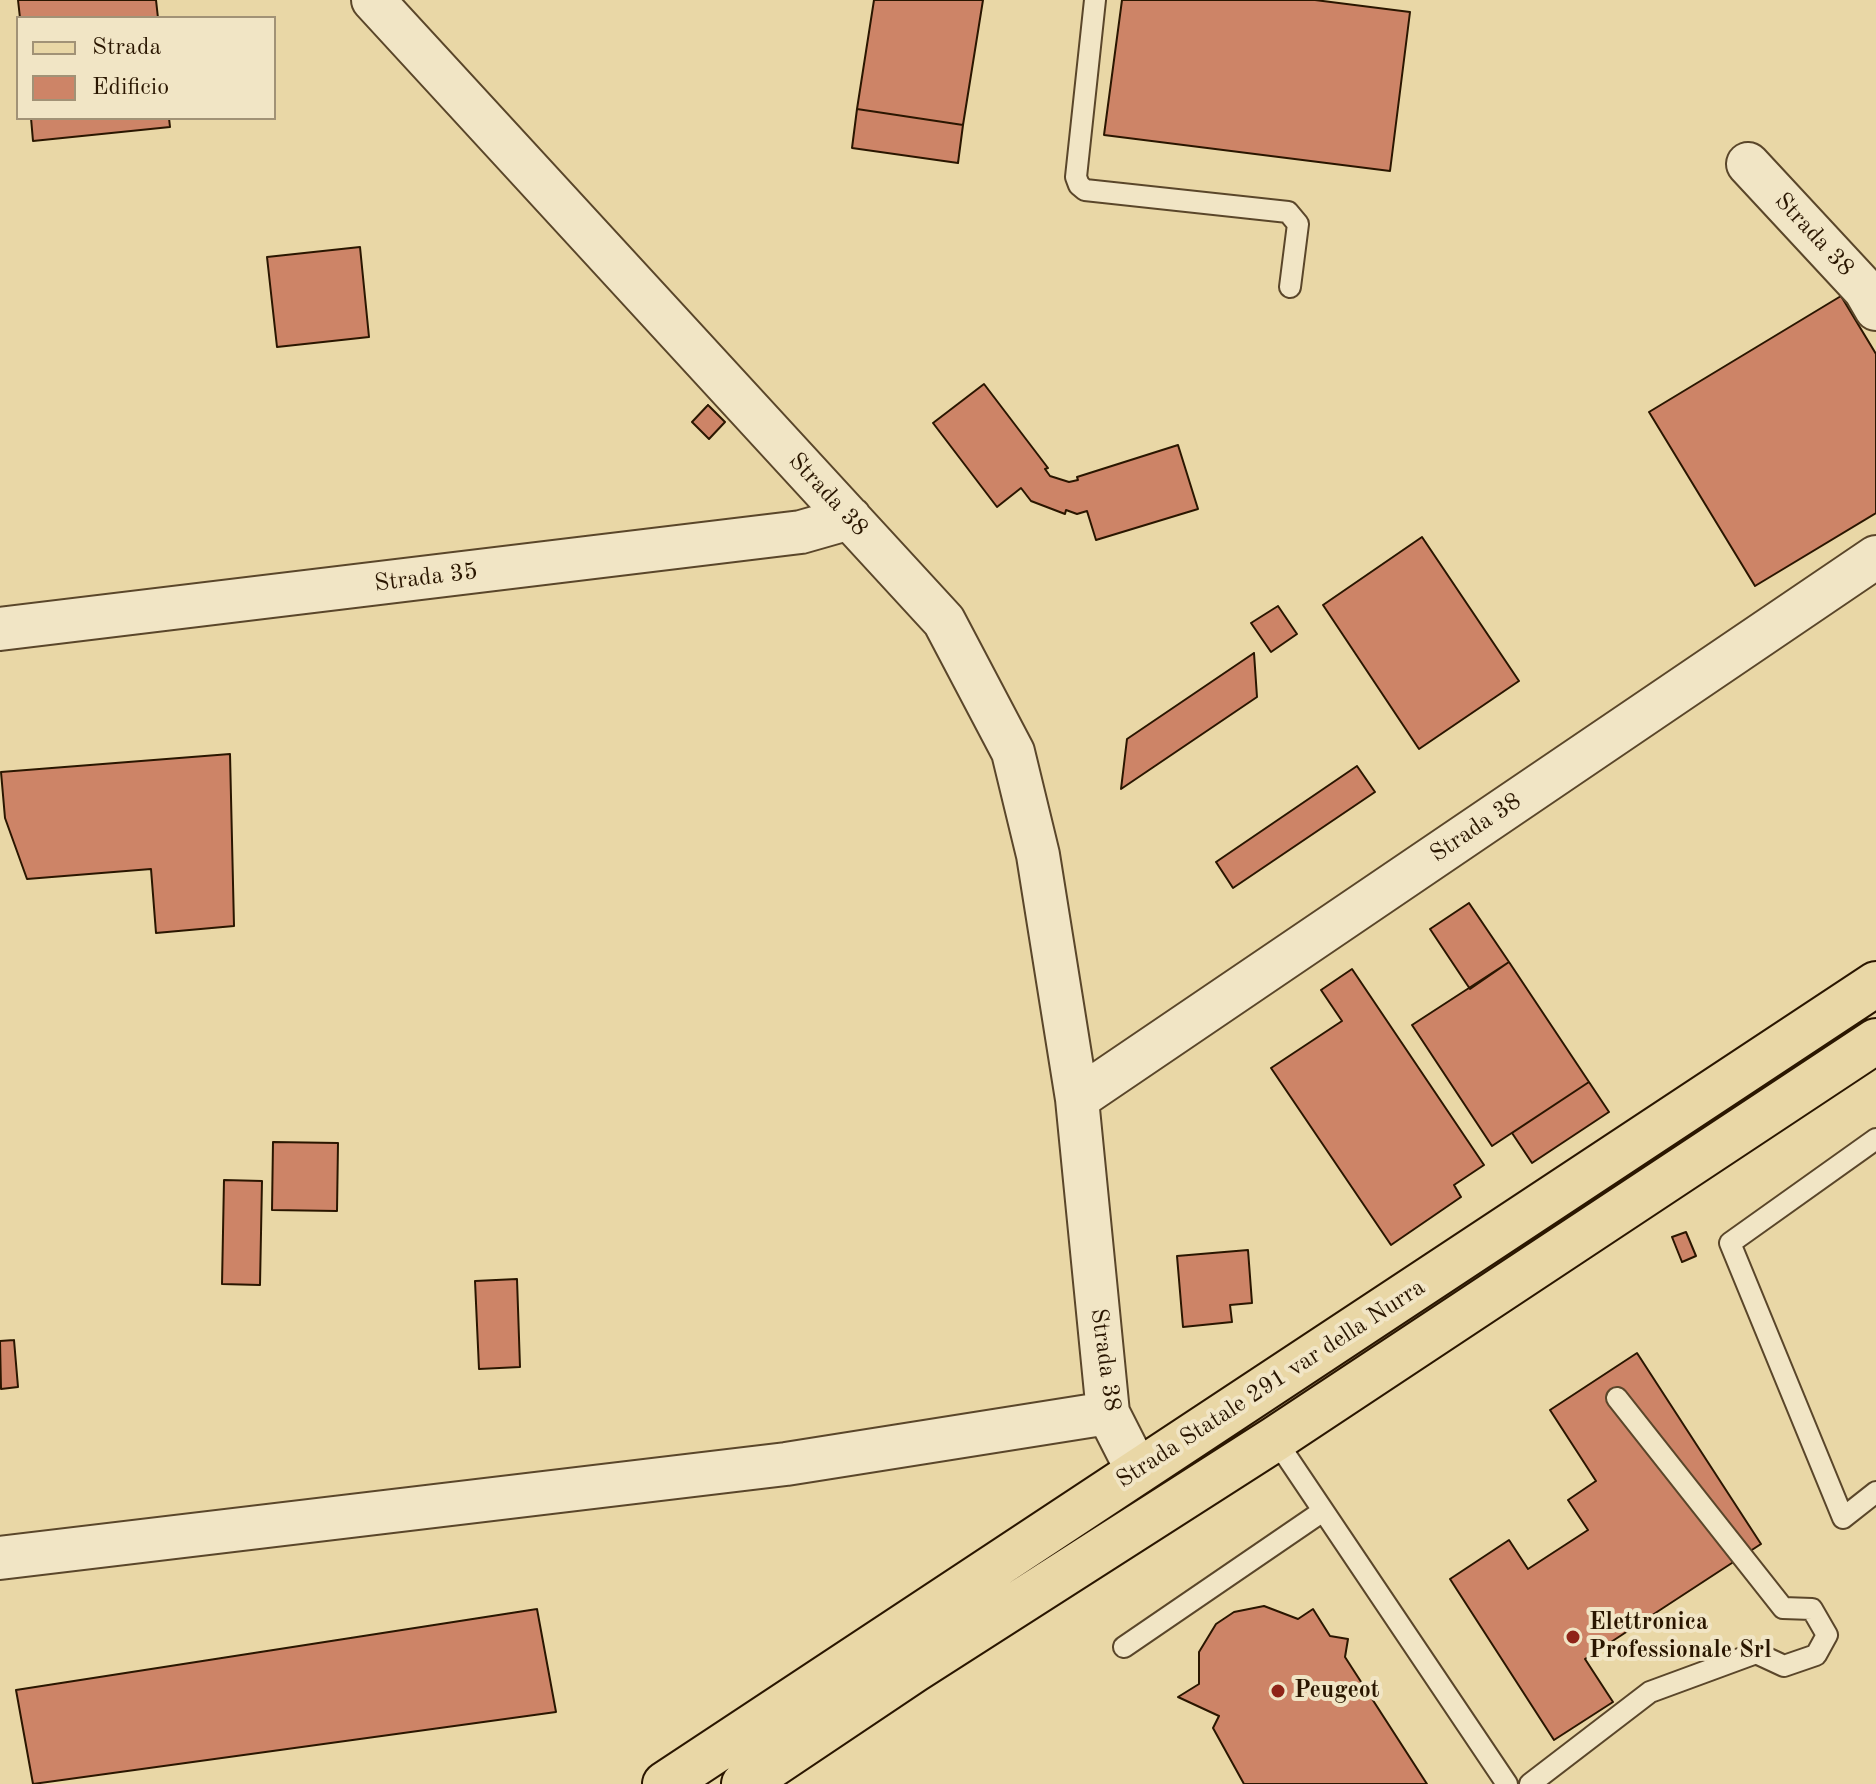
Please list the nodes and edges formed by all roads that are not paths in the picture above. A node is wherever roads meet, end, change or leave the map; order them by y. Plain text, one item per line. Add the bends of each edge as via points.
1 (373, 0) edge
2 (1095, 0) edge
3 (1748, 164) dead end
4 (1290, 287) dead end
5 (1876, 309) edge
6 (850, 518) junction
7 (1876, 557) edge
8 (0, 629) edge
9 (1876, 984) edge
10 (1876, 1041) edge
11 (1077, 1099) junction
12 (1876, 1139) edge
13 (1617, 1398) dead end
14 (1108, 1413) junction
15 (1275, 1439) junction
16 (1138, 1472) junction
17 (1876, 1492) edge
18 (1323, 1511) junction
19 (0, 1558) edge
20 (1124, 1647) dead end
21 (665, 1784) edge
22 (744, 1784) edge
23 (1507, 1784) edge
24 (1530, 1784) edge

1 - 6 street, Strada 38
2 - 4 lane via 1079,185 1085,190 1288,212 1298,224
3 - 5 street, Strada 38 via 1865,290
6 - 8 street, Strada 35 via 801,532
6 - 11 street, Strada 38 via 944,621 1013,752 1038,855
7 - 11 street, Strada 38
9 - 16 main road, Strada Statale 291 var della Nurra
10 - 15 main road, Strada Statale 291 var della Nurra
11 - 14 street, Strada 38
12 - 17 lane via 1730,1243 1843,1518
13 - 24 lane via 1783,1608 1812,1609 1827,1635 1816,1655 1784,1666 1756,1653 1650,1692
14 - 16 street, Strada 38
14 - 19 street via 786,1464
15 - 18 lane
15 - 22 main road, Strada Statale 291 var della Nurra
16 - 21 main road, Strada Statale 291 var della Nurra
18 - 20 lane
18 - 23 lane

